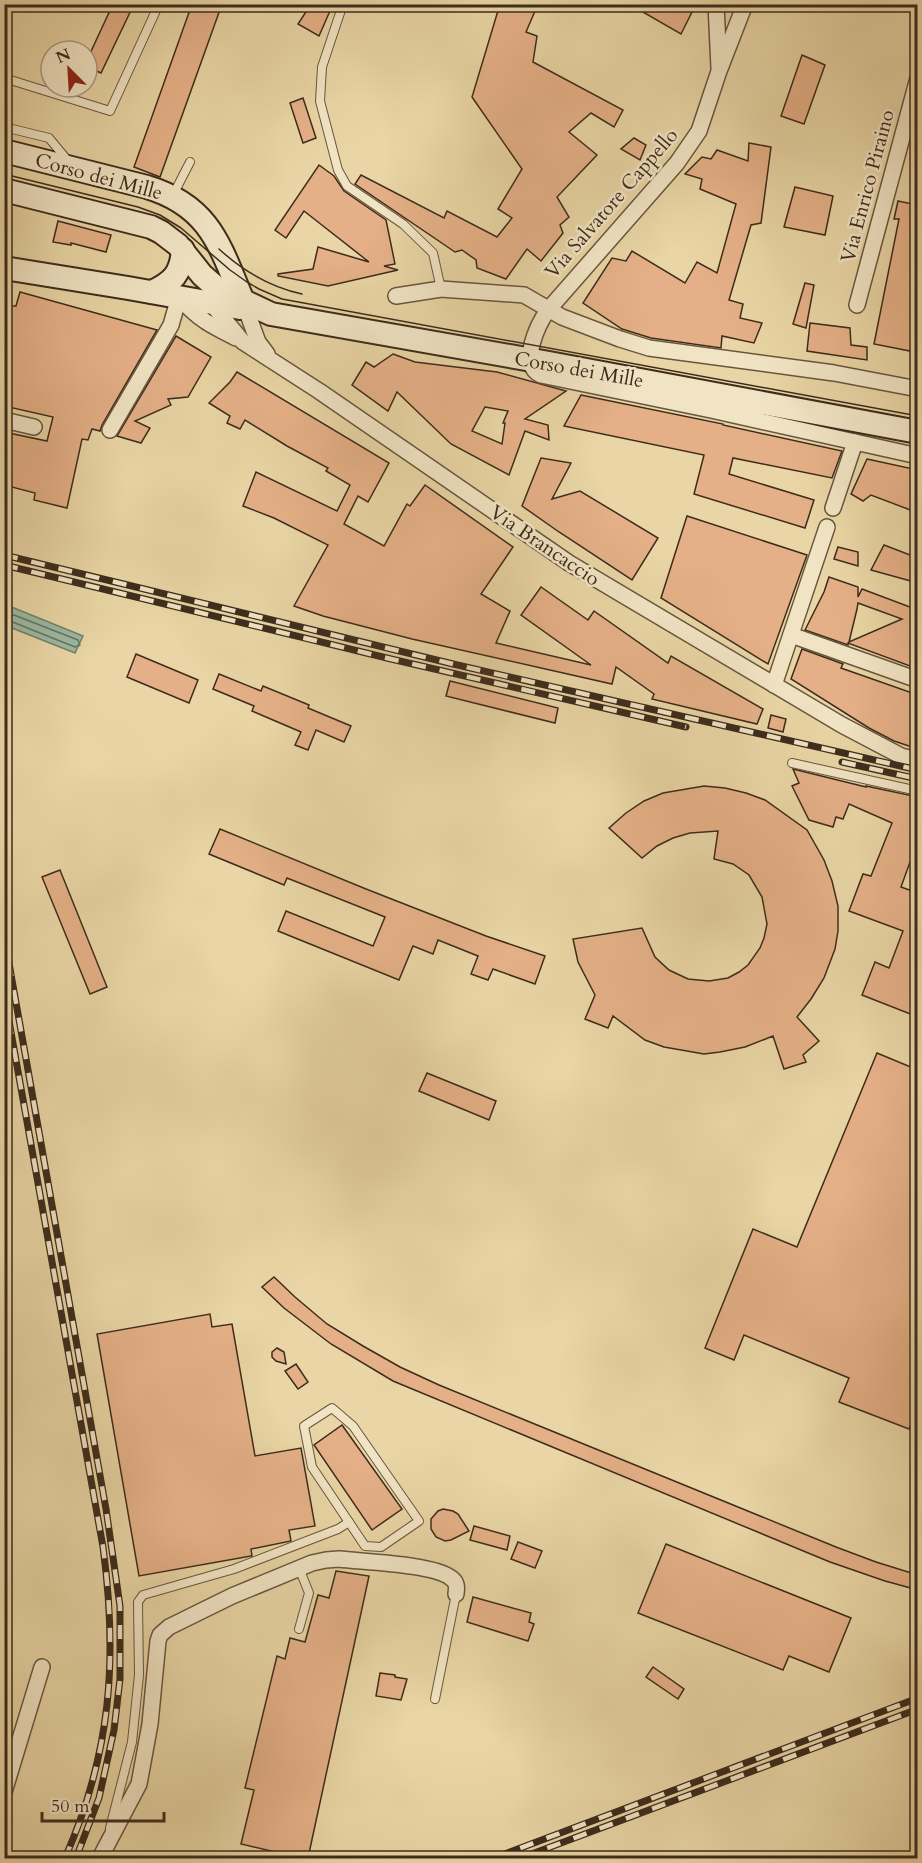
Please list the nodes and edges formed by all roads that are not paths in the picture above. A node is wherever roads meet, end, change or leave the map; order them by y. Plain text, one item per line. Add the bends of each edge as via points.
1 (159, 4) edge
2 (343, 4) edge
3 (716, 4) edge
4 (745, 4) edge
5 (719, 71) junction
6 (4, 78) edge
7 (918, 78) edge
8 (4, 128) edge
9 (910, 134) edge
10 (4, 151) edge
11 (190, 162) dead end
12 (75, 169) junction
13 (4, 190) edge
14 (173, 197) junction
15 (183, 250) junction
16 (4, 268) edge
17 (441, 289) junction
18 (152, 292) junction
19 (396, 296) dead end
20 (179, 297) junction
21 (211, 303) junction
22 (244, 305) junction
23 (857, 305) dead end
24 (548, 310) junction
25 (243, 342) junction
26 (271, 359) junction
27 (530, 360) junction
28 (918, 389) edge
29 (4, 420) edge
30 (34, 427) dead end
31 (110, 430) dead end
32 (918, 432) edge
33 (855, 442) junction
34 (918, 456) edge
35 (833, 508) dead end
36 (827, 527) dead end
37 (791, 635) junction
38 (918, 680) edge
39 (774, 685) junction
40 (918, 760) edge
41 (792, 763) dead end
42 (918, 792) edge
43 (349, 1522) junction
44 (299, 1568) junction
45 (456, 1594) joint
46 (299, 1629) dead end
47 (42, 1667) dead end
48 (435, 1699) dead end
49 (4, 1792) edge
50 (102, 1853) edge

1 - 6 lane via 110,111
2 - 17 lane via 322,68 320,102 338,170 347,186 403,224 433,253
3 - 5 street, Via Salvatore Cappello
4 - 5 street, Via Salvatore Cappello
5 - 24 street, Via Salvatore Cappello via 699,131 677,163
7 - 9 street, Via Enrico Piraino
8 - 12 lane via 49,138
9 - 23 street, Via Enrico Piraino
10 - 12 street, Corso dei Mille
11 - 14 lane
12 - 14 street, Corso dei Mille
13 - 15 street via 141,223 161,232
14 - 22 street, Corso dei Mille via 191,208 210,229
15 - 18 street via 177,273
15 - 22 street via 208,282
16 - 18 street
17 - 19 street
17 - 24 street via 524,295
18 - 20 street
20 - 21 street
20 - 25 street via 206,323
20 - 31 street via 171,325
21 - 22 street
21 - 25 street, Via Brancaccio
22 - 26 street via 258,342
22 - 27 street, Corso dei Mille via 271,314
24 - 27 street, Via Salvatore Cappello via 539,325
24 - 28 street via 649,348 834,373
25 - 26 street, Via Brancaccio
26 - 39 street, Via Brancaccio via 569,563
27 - 32 street, Corso dei Mille
27 - 33 street via 531,367 540,375
29 - 30 street
33 - 34 street
33 - 35 street
36 - 37 street
37 - 38 street
37 - 39 street
39 - 40 street, Via Brancaccio via 901,756
41 - 42 lane
43 - 43 lane via 312,1467 304,1426 332,1408 353,1426 419,1521 381,1547 365,1546
43 - 50 lane via 234,1569 139,1598 132,1742
44 - 45 street via 339,1559 429,1569 453,1579
44 - 46 lane via 309,1593
44 - 50 street via 178,1622 160,1635 139,1784
45 - 48 lane
47 - 49 street

